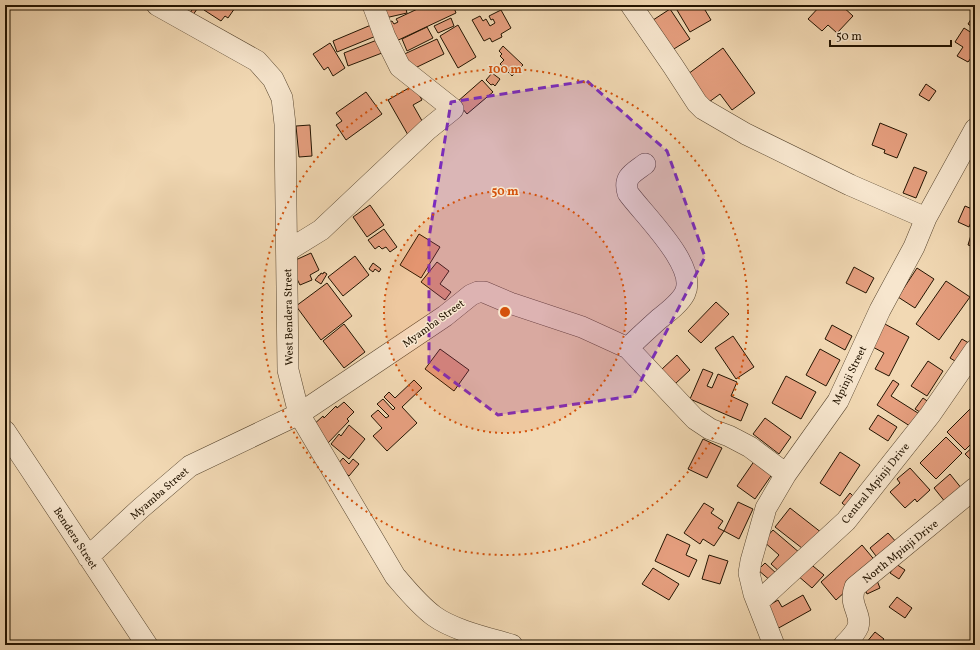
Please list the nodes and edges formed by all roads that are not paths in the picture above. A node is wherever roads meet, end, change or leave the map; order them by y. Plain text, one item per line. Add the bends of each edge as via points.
1 (157, 5) edge
2 (373, 5) edge
3 (631, 5) edge
4 (975, 130) edge
5 (645, 164) dead end
6 (926, 218) junction
7 (287, 251) junction
8 (628, 348) junction
9 (975, 350) edge
10 (299, 414) junction
11 (5, 431) edge
12 (786, 474) junction
13 (975, 488) edge
14 (88, 557) junction
15 (758, 602) junction
16 (148, 645) edge
17 (512, 645) edge
18 (774, 645) edge
19 (844, 645) edge

1 - 7 street, West Bendera Street via 257,61 273,79 282,98 285,124
2 - 7 street via 400,66 453,109 427,130 321,230
3 - 6 street via 703,110 843,182
4 - 6 street, Mpinji Street
5 - 8 street via 629,176 626,187 628,193 675,250 687,281 685,293 678,303
6 - 12 street, Mpinji Street via 838,401
7 - 10 street, West Bendera Street via 288,370
8 - 10 street, Myamba Street via 582,327 478,292
8 - 12 street, Myamba Street via 695,418 710,429 750,447
9 - 15 street, Central Mpinji Drive via 930,416 846,521
10 - 14 street, Myamba Street via 190,466
10 - 17 street, West Bendera Street via 395,576 411,595 434,617 452,626
11 - 14 street, Bendera Street
12 - 15 street, Mpinji Street via 766,508 751,560 749,574
13 - 19 street, North Mpinji Drive via 855,587 852,595 858,628
14 - 16 street, Bendera Street
15 - 18 street, Mpinji Street

